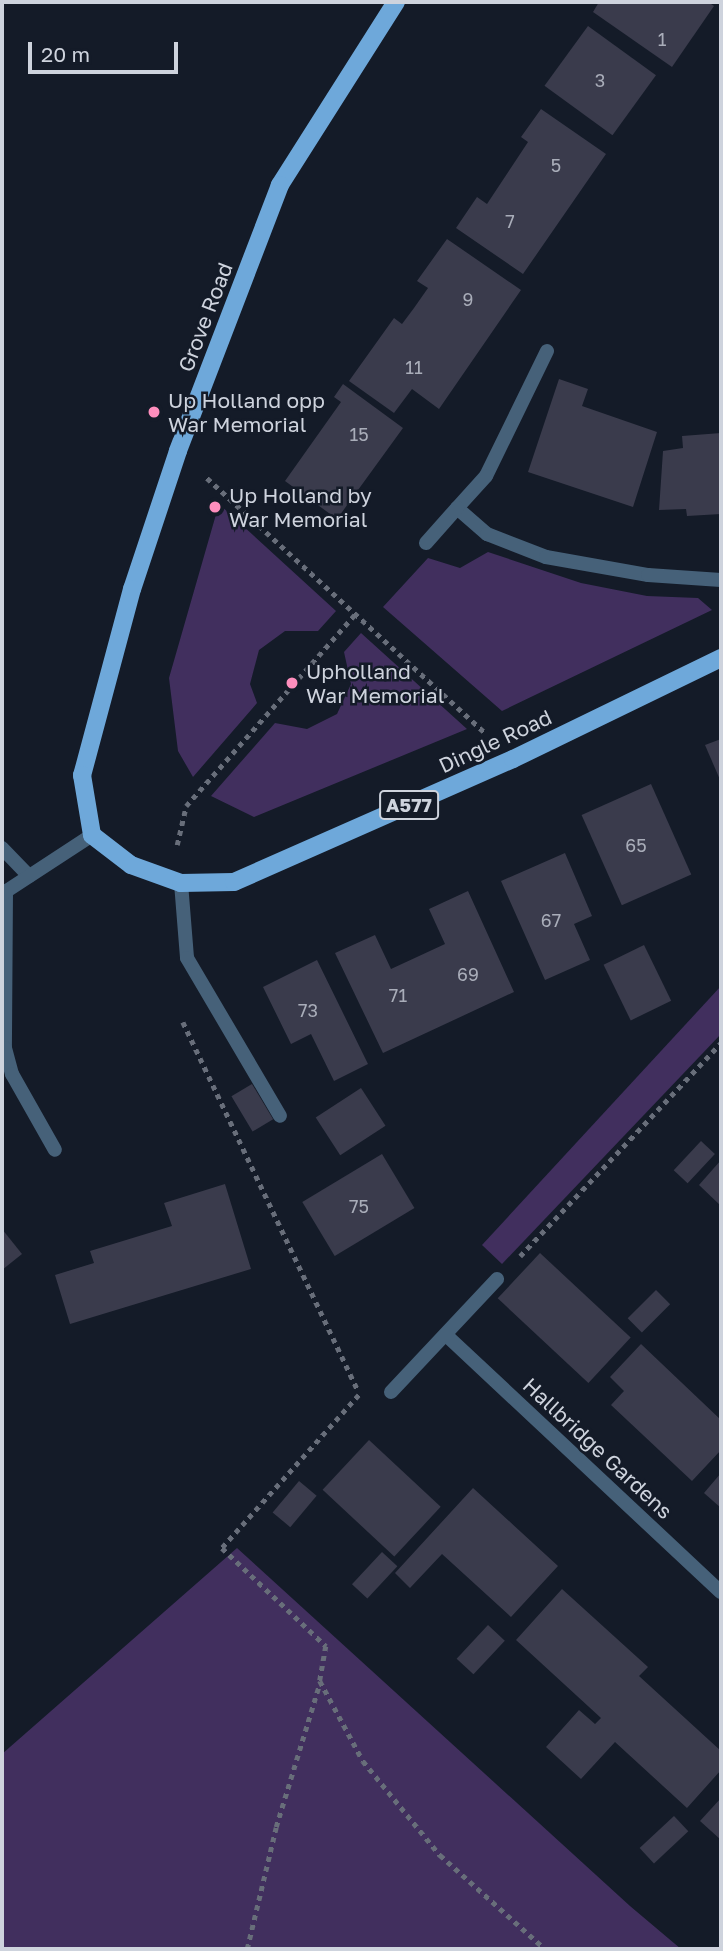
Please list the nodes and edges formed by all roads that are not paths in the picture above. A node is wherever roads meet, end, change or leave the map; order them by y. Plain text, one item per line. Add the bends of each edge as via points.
1 (396, 2) edge
2 (547, 351) dead end
3 (457, 508) junction
4 (426, 543) dead end
5 (721, 580) edge
6 (721, 658) edge
7 (92, 835) junction
8 (2, 848) edge
9 (29, 876) junction
10 (181, 883) junction
11 (4, 892) edge
12 (3, 1025) edge
13 (279, 1116) dead end
14 (55, 1150) dead end
15 (497, 1279) road end
16 (446, 1335) junction
17 (391, 1392) dead end
18 (721, 1591) edge

1 - 7 main road, Grove Road via 280,185 178,451 132,589 82,775
2 - 3 street via 486,476
3 - 4 street
3 - 5 street via 487,534 546,557 648,575
6 - 10 main road, Dingle Road / A577 via 513,759 234,882
7 - 9 street
7 - 10 main road, Dingle Road / A577 via 131,865
8 - 9 street
9 - 11 street
10 - 13 street via 187,958
11 - 12 street
12 - 14 street via 12,1074
15 - 16 street
16 - 17 street
16 - 18 street, Hallbridge Gardens

